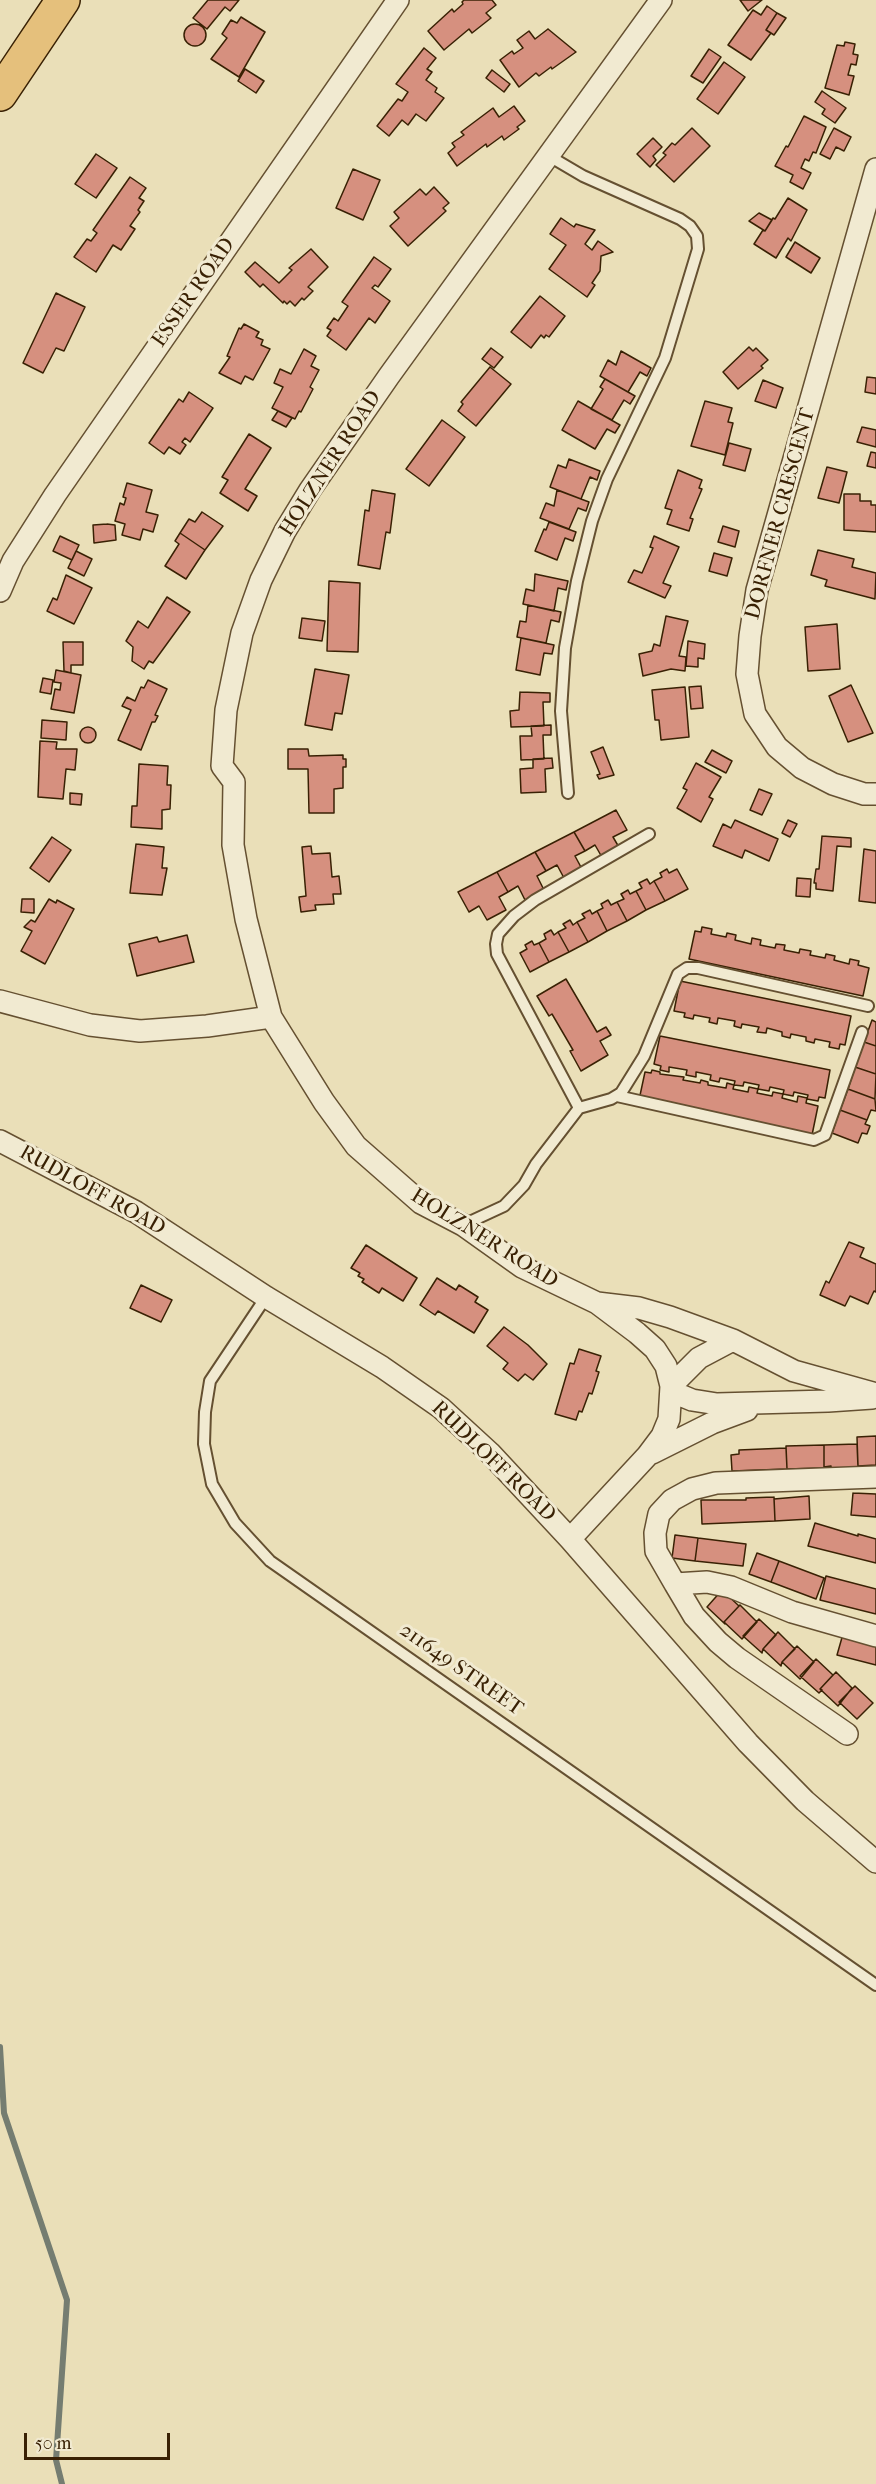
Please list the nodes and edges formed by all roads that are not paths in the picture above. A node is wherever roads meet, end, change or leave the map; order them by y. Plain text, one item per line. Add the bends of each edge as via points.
1 (36, 0) edge
2 (63, 0) edge
3 (398, 0) edge
4 (661, 0) edge
5 (0, 53) edge
6 (0, 94) edge
7 (549, 156) junction
8 (876, 170) edge
9 (0, 591) edge
10 (568, 792) dead end
11 (876, 794) edge
12 (649, 834) dead end
13 (0, 1001) edge
14 (868, 1006) dead end
15 (271, 1017) junction
16 (862, 1032) dead end
17 (616, 1096) junction
18 (579, 1108) junction
19 (0, 1141) edge
20 (463, 1225) junction
21 (266, 1297) junction
22 (597, 1303) junction
23 (733, 1340) junction
24 (671, 1386) junction
25 (876, 1396) edge
26 (774, 1403) junction
27 (647, 1456) junction
28 (876, 1477) edge
29 (570, 1539) junction
30 (675, 1584) junction
31 (876, 1636) edge
32 (847, 1734) dead end
33 (876, 1862) edge
34 (876, 1984) edge

1 - 5 highway
2 - 6 highway
3 - 9 street, ESSER ROAD via 55,495 13,561
4 - 7 street, HOLZNER ROAD
7 - 10 lane via 583,176 680,219 697,236 698,249 665,358 607,479 577,581 565,648 561,711
7 - 15 street, HOLZNER ROAD via 310,490 261,580 242,633 226,710 222,766 234,782 233,845 246,919
8 - 11 street, DORFNER CRESCENT via 757,590 747,674 755,714 777,747 802,768 832,784
12 - 18 lane via 535,900 498,934 498,954
13 - 15 street via 90,1024 140,1031
14 - 17 lane via 687,968 678,974 636,1072
15 - 20 street, HOLZNER ROAD via 356,1146 421,1203
16 - 17 lane via 825,1135 814,1140
17 - 18 lane
18 - 20 lane via 524,1185 504,1206
19 - 21 street, RUDLOFF ROAD via 136,1212
20 - 22 street, HOLZNER ROAD via 522,1267
21 - 29 street, RUDLOFF ROAD via 382,1367 441,1408 490,1453
21 - 34 lane, 211649 STREET via 210,1381 205,1412 204,1444 212,1484 235,1523 270,1561
22 - 23 street via 639,1308
22 - 24 street, HOLZNER ROAD via 655,1350 666,1366
23 - 24 street via 699,1358
23 - 25 street via 794,1371
24 - 26 street via 680,1395 698,1401 731,1405
24 - 27 street, HOLZNER ROAD via 669,1419
25 - 26 street
26 - 27 street via 734,1414
27 - 29 street, HOLZNER ROAD
28 - 30 street via 716,1483 692,1489 672,1500 659,1514 655,1533 656,1551
29 - 33 street, RUDLOFF ROAD via 748,1743 805,1801
30 - 31 street via 706,1582 731,1587 792,1612
30 - 32 street via 694,1616 717,1642

